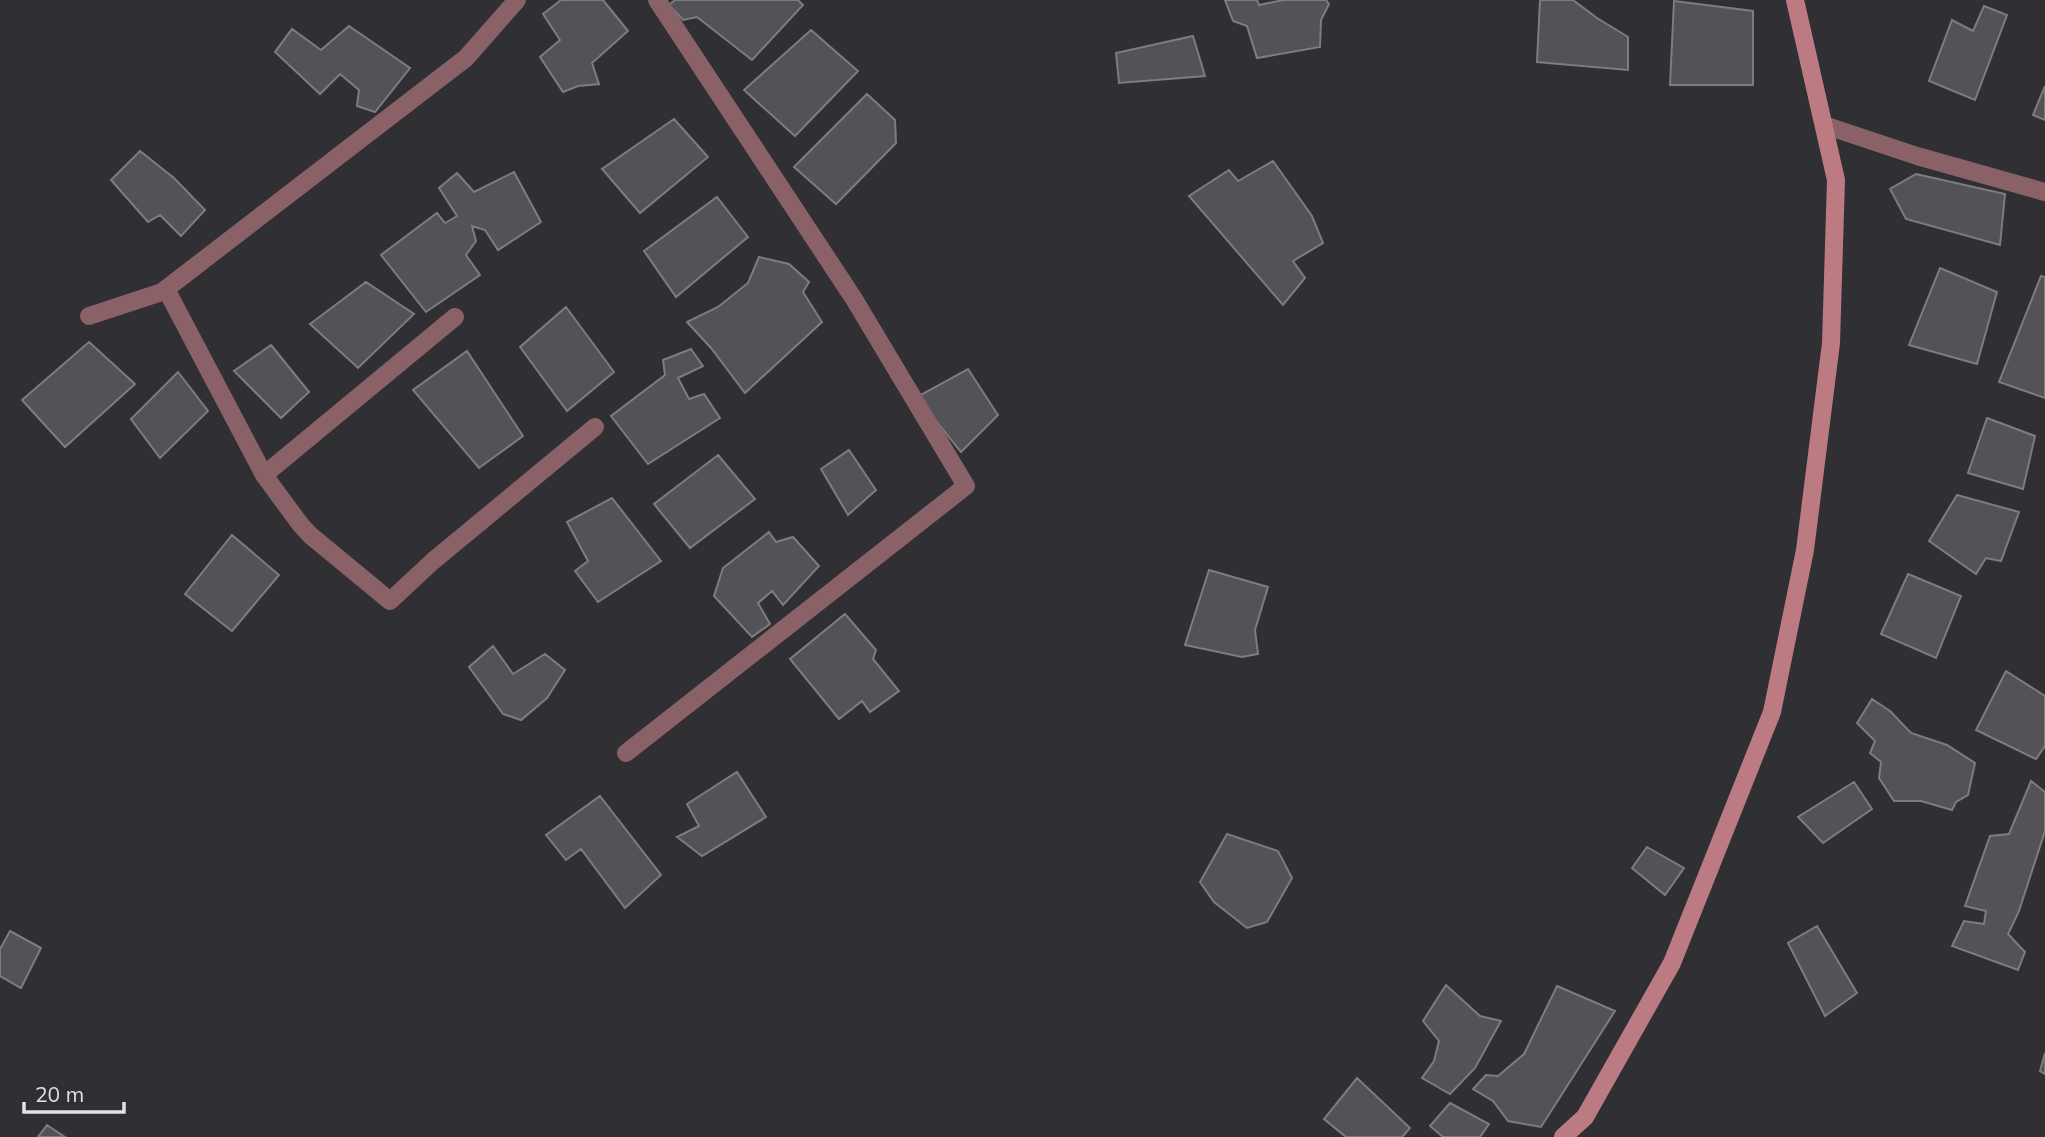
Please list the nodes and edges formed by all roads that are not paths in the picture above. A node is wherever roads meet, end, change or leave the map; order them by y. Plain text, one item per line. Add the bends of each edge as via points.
1 (517, 0) edge
2 (657, 0) edge
3 (1795, 0) edge
4 (1824, 125) junction
5 (2045, 192) edge
6 (166, 289) junction
7 (89, 316) dead end
8 (456, 317) dead end
9 (596, 427) dead end
10 (264, 475) junction
11 (626, 754) dead end
12 (1563, 1137) edge

1 - 6 street via 466,58
2 - 11 street via 854,299 965,486
3 - 4 main road
4 - 5 street
4 - 12 main road via 1836,180 1831,343 1805,550 1772,712 1672,963 1585,1117
6 - 7 street
6 - 10 street
8 - 10 street
9 - 10 street via 390,601 299,524

